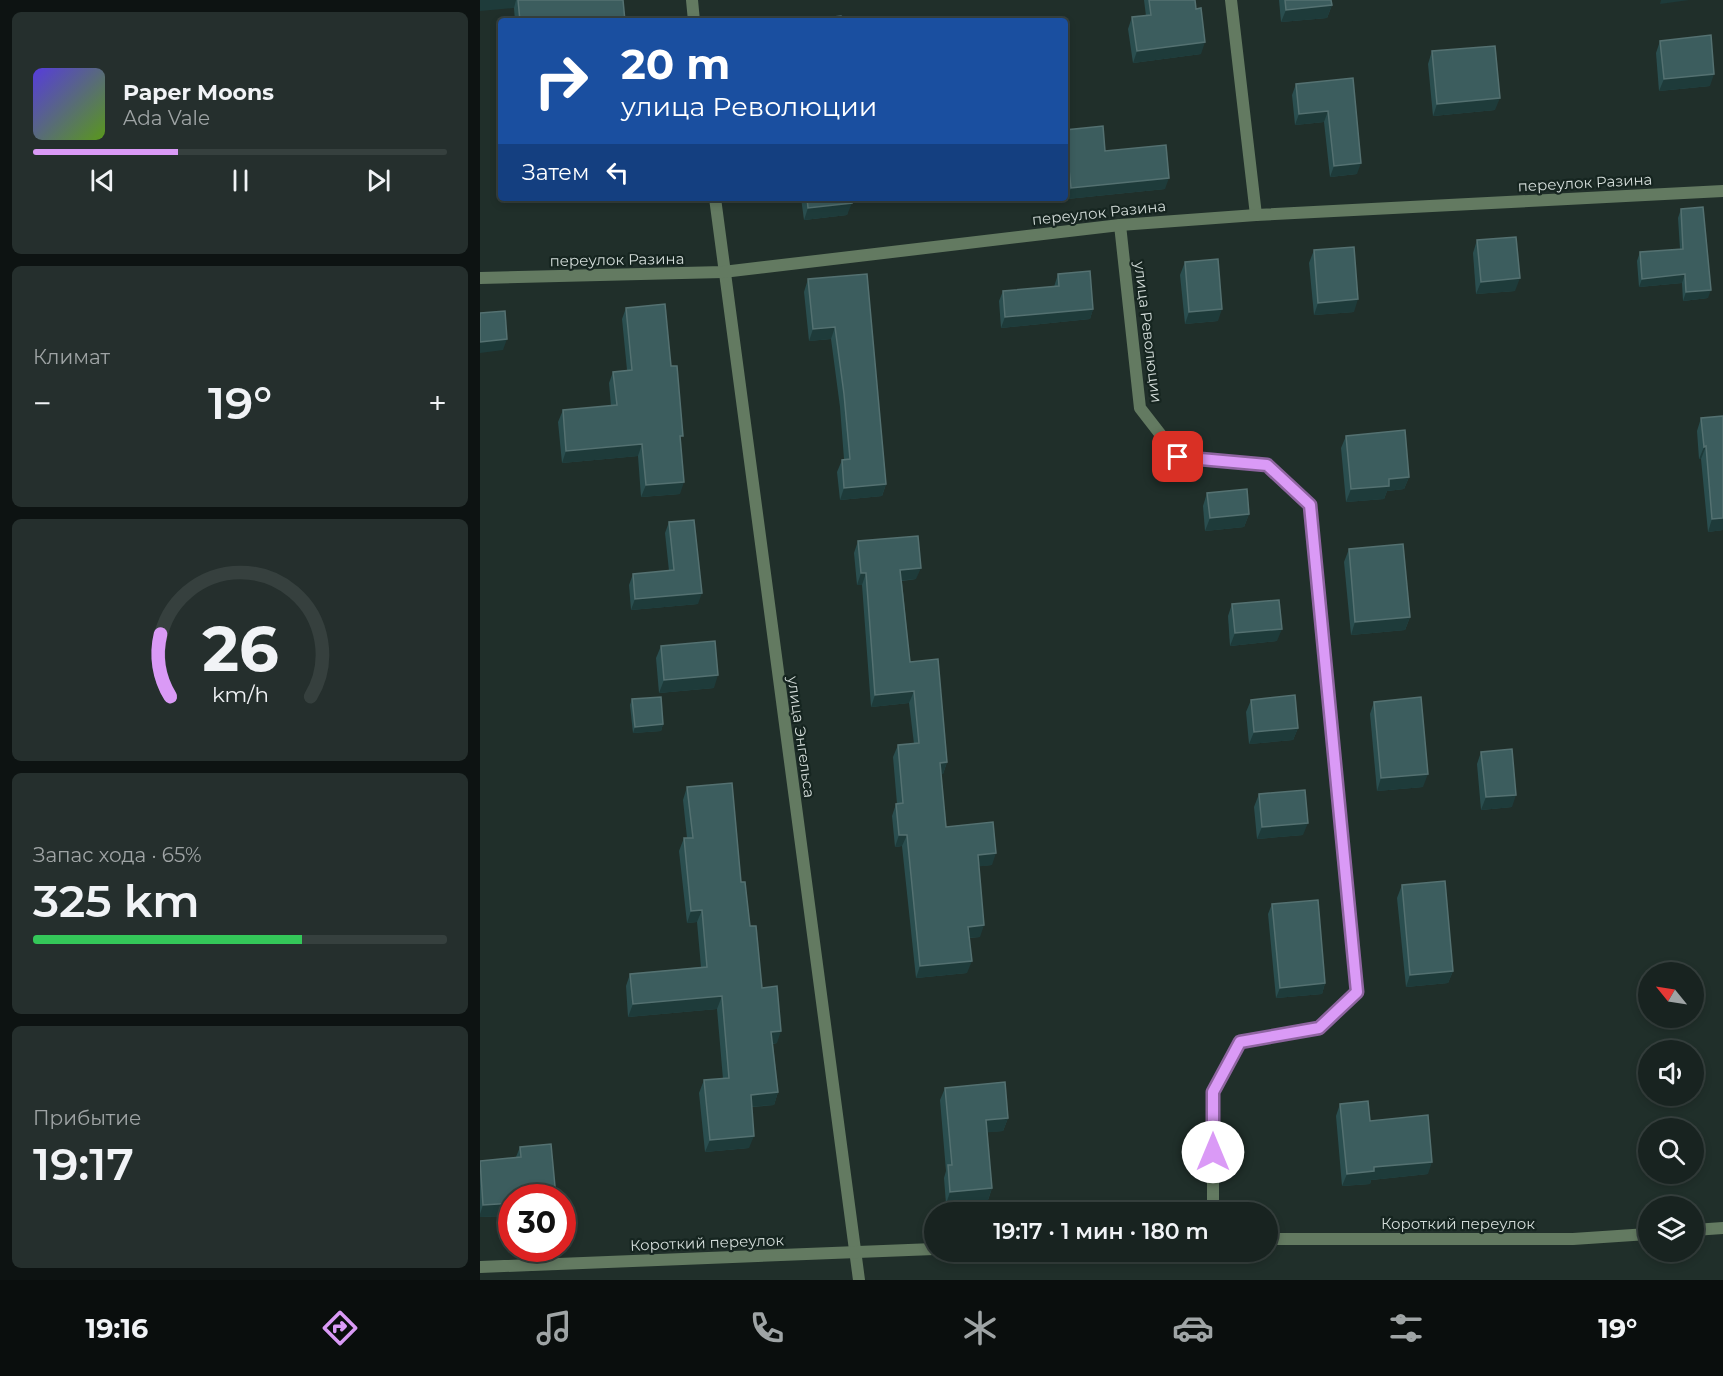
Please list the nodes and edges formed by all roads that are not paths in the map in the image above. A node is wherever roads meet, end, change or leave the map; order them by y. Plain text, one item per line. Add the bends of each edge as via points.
1 (692, 0) edge
2 (1232, 0) edge
3 (694, 18) edge
4 (1723, 191) edge
5 (715, 201) edge
6 (1256, 215) junction
7 (1120, 225) junction
8 (723, 272) junction
9 (480, 278) edge
10 (1213, 1202) edge
11 (1723, 1228) edge
12 (1704, 1229) edge
13 (1638, 1235) edge
14 (1278, 1239) edge
15 (924, 1249) edge
16 (854, 1252) junction
17 (480, 1267) edge
18 (859, 1280) edge

1 - 3 street
2 - 6 street
4 - 6 street, переулок Разина
5 - 8 street, улица Энгельса
6 - 7 street, переулок Разина
7 - 8 street, переулок Разина
7 - 10 street, улица Революции via 1140,408 1178,457 1267,465 1310,505 1357,992 1319,1028 1240,1042 1213,1092
8 - 9 street, переулок Разина
8 - 16 street, улица Энгельса
11 - 12 street
13 - 14 street, Короткий переулок via 1574,1239
15 - 16 street, Короткий переулок
16 - 17 street, Короткий переулок
16 - 18 street, улица Энгельса

